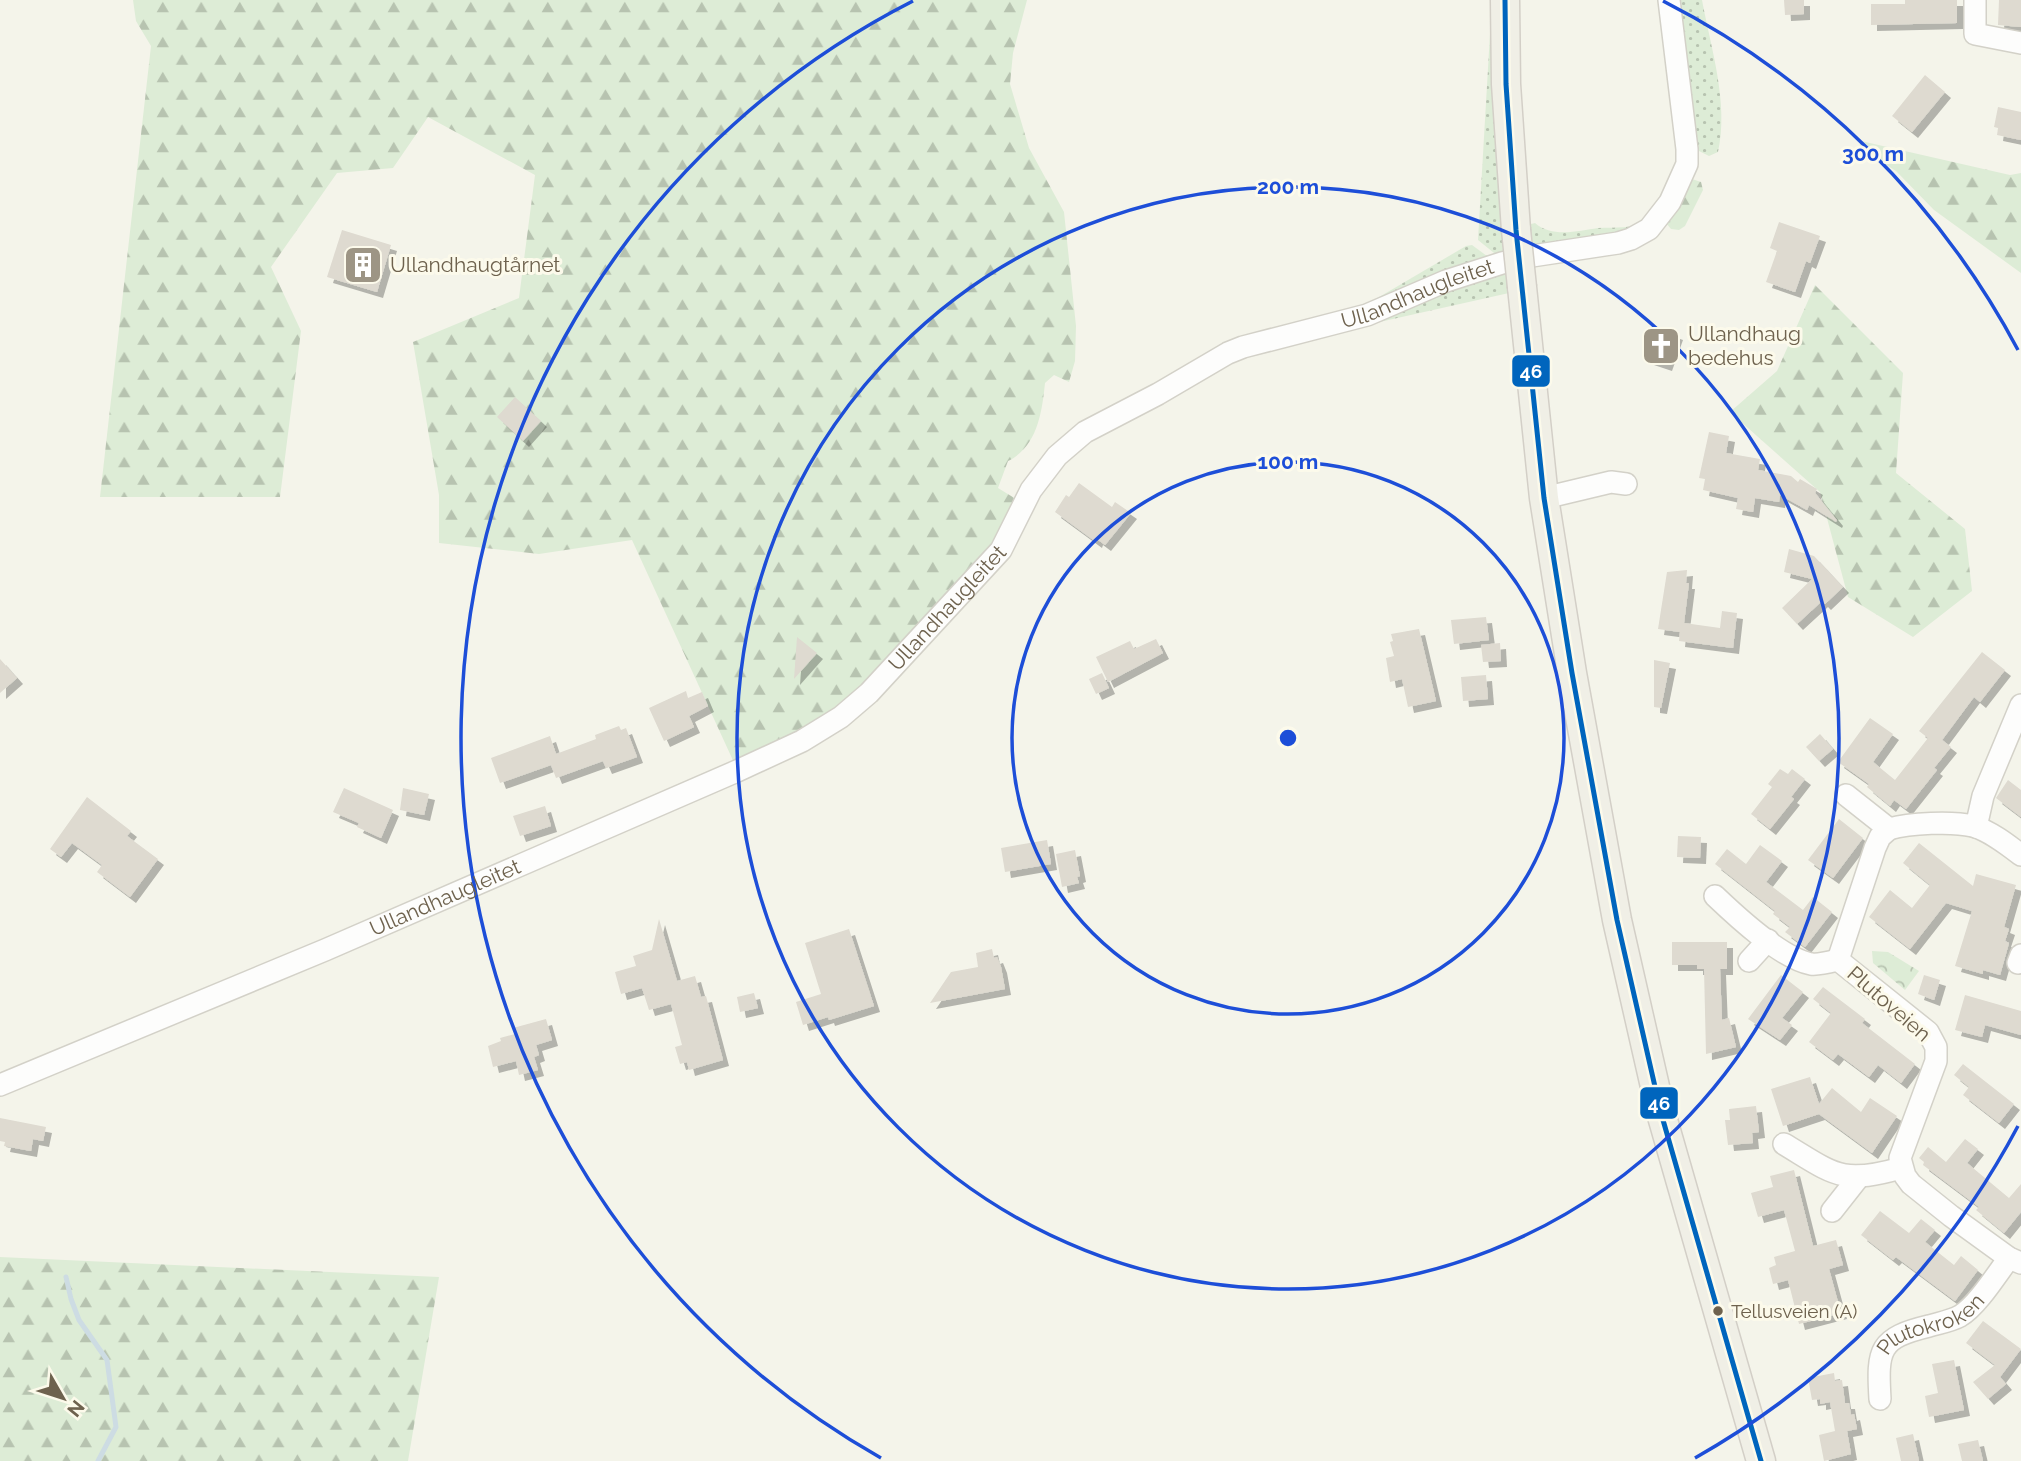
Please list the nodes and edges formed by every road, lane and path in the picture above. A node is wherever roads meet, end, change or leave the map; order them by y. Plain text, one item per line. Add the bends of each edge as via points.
1 (1494, 0) edge
2 (1505, 0) edge
3 (1669, 0) edge
4 (1975, 0) edge
5 (2021, 43) edge
6 (1506, 84) junction
7 (1626, 484) dead end
8 (1544, 498) junction
9 (2021, 705) edge
10 (1846, 795) dead end
11 (1976, 827) junction
12 (1889, 830) junction
13 (2021, 855) edge
14 (1715, 896) dead end
15 (1768, 940) junction
16 (1838, 960) junction
17 (1749, 961) dead end
18 (0, 1085) edge
19 (1661, 1113) junction
20 (1784, 1144) dead end
21 (1901, 1168) junction
22 (1858, 1178) junction
23 (1832, 1211) dead end
24 (2015, 1261) edge
25 (1880, 1399) dead end
26 (1741, 1461) edge
27 (1761, 1461) edge

1 - 6 main road
2 - 6 main road
3 - 18 street, Ullandhaugleitet via 1687,164 1670,202 1644,233 1618,243 1502,263 1367,315 1227,353 1085,432 1057,456 1031,490 1001,550 869,693 802,741 325,950
4 - 5 street via 1975,34
6 - 8 main road, bridge
7 - 8 street via 1611,482
8 - 19 main road via 1617,920
9 - 11 street via 1983,796
10 - 12 street
11 - 12 street via 1902,825
11 - 13 street
12 - 16 street, Plutoveien via 1875,848
14 - 15 street, Plutoveien
15 - 16 street, Plutoveien via 1790,956 1812,964
15 - 17 street
16 - 21 street, Plutoveien via 1928,1032 1936,1046 1936,1061 1900,1158
19 - 26 main road via 1661,1139 1683,1237
19 - 27 main road
20 - 22 street via 1840,1175
21 - 22 street
21 - 24 street via 1910,1184
22 - 23 street
24 - 25 street, Plutokroken via 1963,1315 1904,1332 1884,1347

